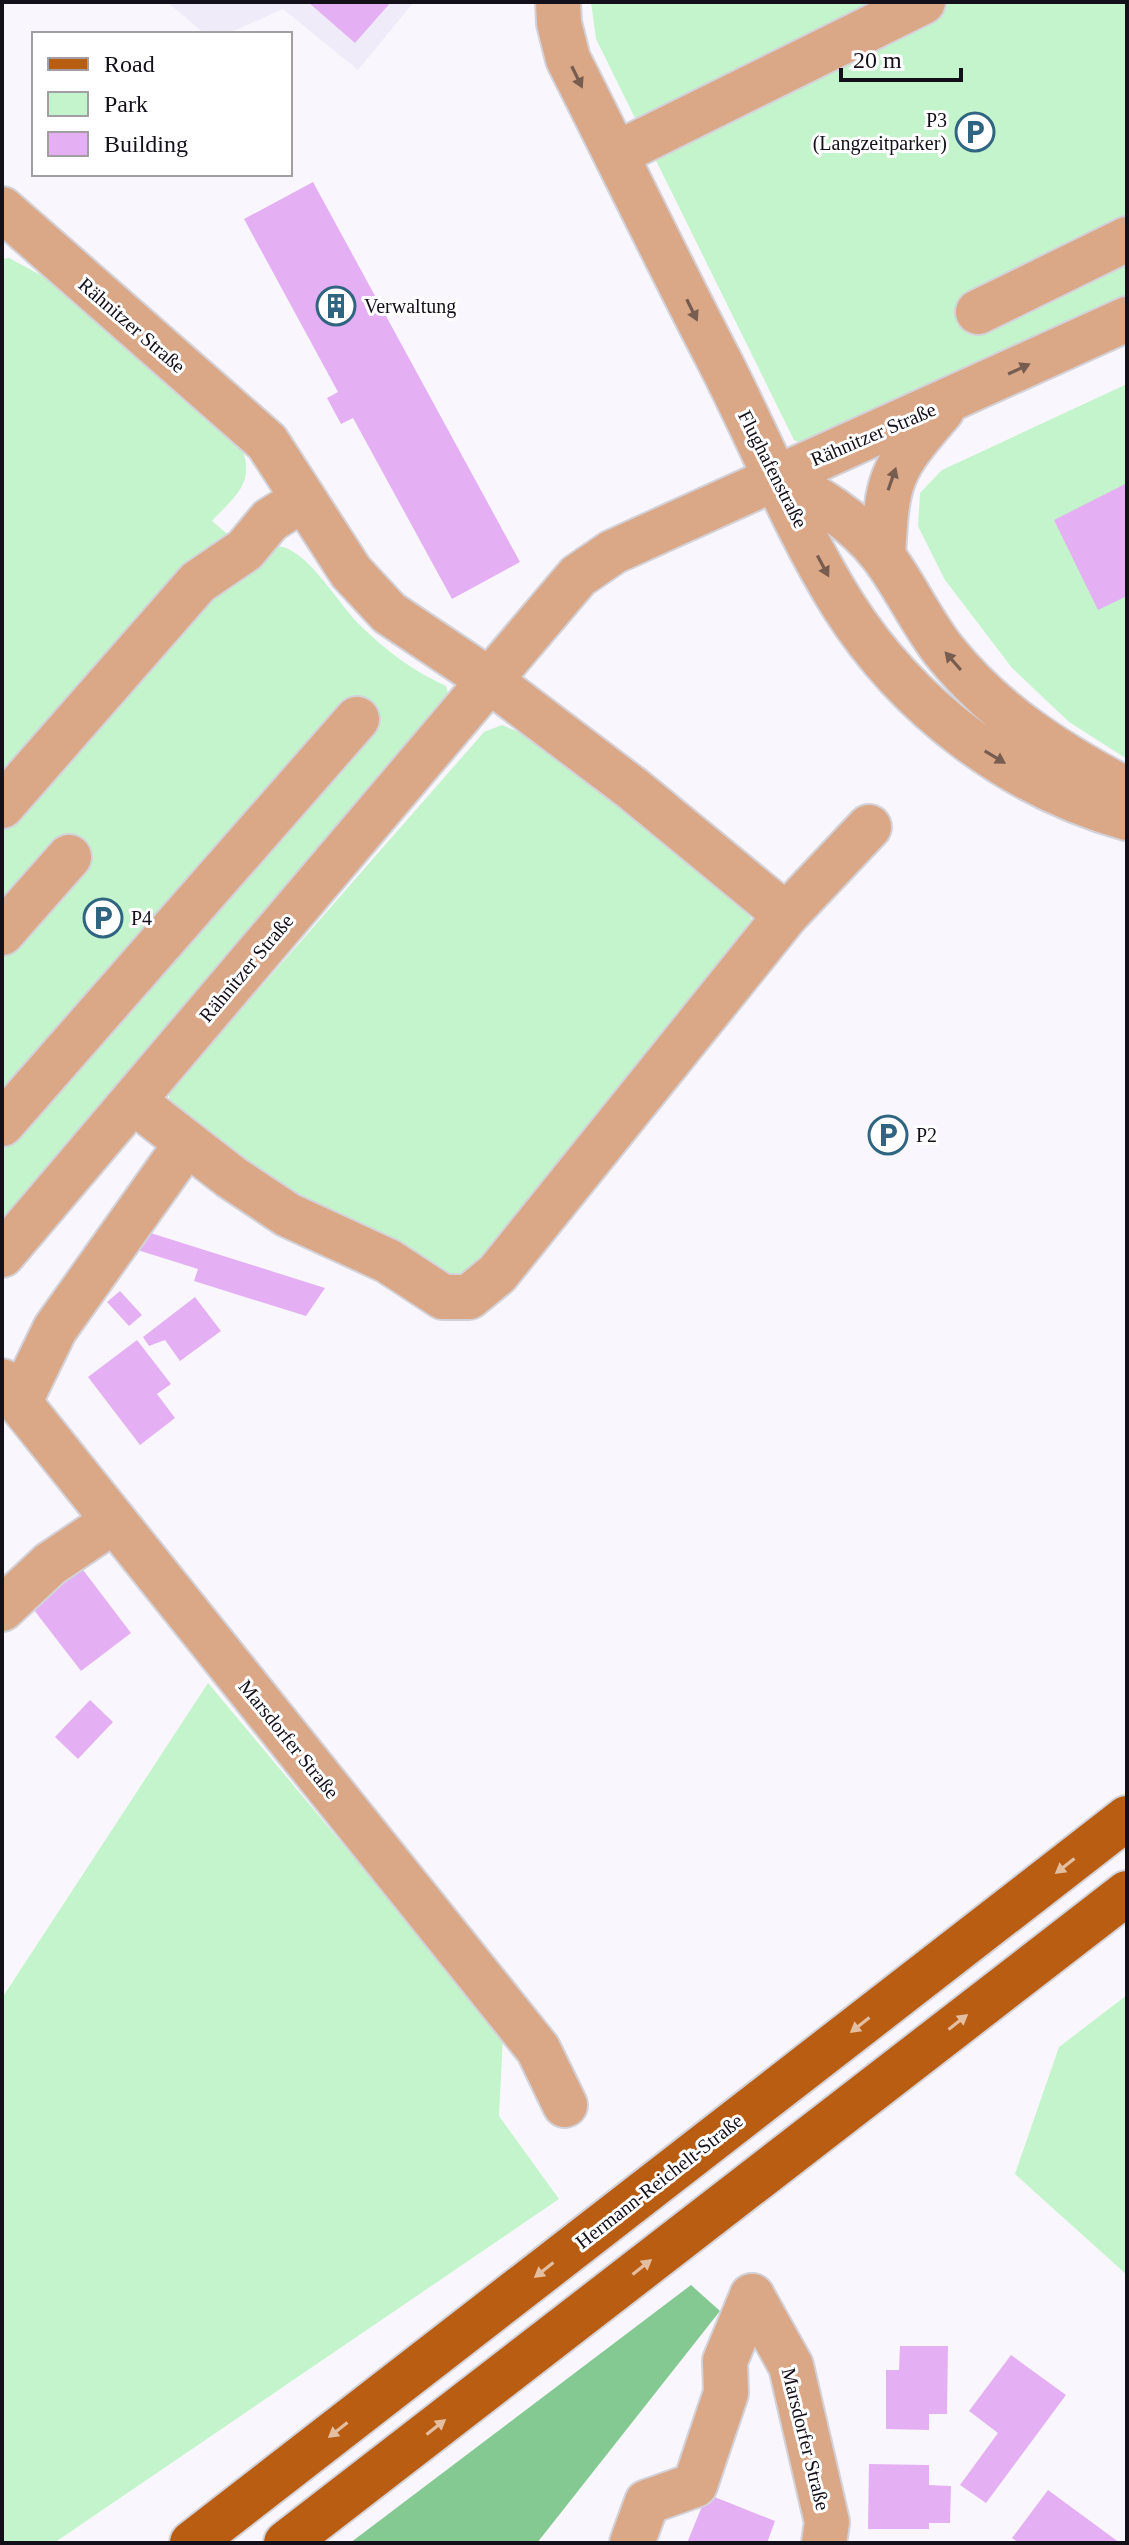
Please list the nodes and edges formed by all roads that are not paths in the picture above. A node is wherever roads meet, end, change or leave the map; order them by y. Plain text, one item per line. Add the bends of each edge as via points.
1 (558, 2) edge
2 (923, 2) edge
3 (616, 154) junction
4 (2, 209) edge
5 (1127, 239) edge
6 (978, 312) dead end
7 (1127, 319) edge
8 (948, 402) junction
9 (775, 476) junction
10 (293, 485) junction
11 (883, 556) junction
12 (489, 680) junction
13 (357, 719) dead end
14 (1127, 790) edge
15 (2, 806) edge
16 (1127, 818) edge
17 (869, 827) dead end
18 (69, 857) dead end
19 (786, 915) junction
20 (2, 933) edge
21 (133, 1101) junction
22 (2, 1124) edge
23 (187, 1143) junction
24 (2, 1255) edge
25 (11, 1392) edge
26 (114, 1521) junction
27 (2, 1609) edge
28 (1127, 1818) edge
29 (1127, 1893) edge
30 (565, 2105) dead end
31 (192, 2543) edge
32 (286, 2543) edge
33 (632, 2543) edge
34 (824, 2543) edge

1 -> 3 street, Flughafenstraße via 568,59
2 - 3 street
3 -> 9 street, Flughafenstraße
4 - 10 street, Rähnitzer Straße via 267,442
5 - 6 street
8 -> 7 street
8 - 9 street, Rähnitzer Straße
11 -> 8 street via 890,482 901,457
9 - 11 street via 839,514
9 - 12 street, Rähnitzer Straße via 613,552 578,576
9 -> 16 street, Flughafenstraße via 843,604 884,661 931,710 1043,785
10 - 12 street, Rähnitzer Straße via 351,572 389,613
10 - 15 street via 254,495 222,530 198,582
14 -> 11 street via 1078,765 983,695 944,650
12 - 19 street
12 - 21 street, Rähnitzer Straße
13 - 22 street
17 - 19 street
18 - 20 street
19 - 23 street via 497,1274 469,1297 443,1297 388,1261 288,1215
21 - 23 street
21 - 24 street, Rähnitzer Straße
23 - 25 street
25 - 26 street, Marsdorfer Straße
26 - 27 street via 50,1564
26 - 30 street, Marsdorfer Straße via 538,2049
28 -> 31 main road, Hermann-Reichelt-Straße
32 -> 29 main road
33 - 34 street, Marsdorfer Straße via 647,2502 695,2485 726,2393 725,2361 752,2296 791,2366 827,2522

